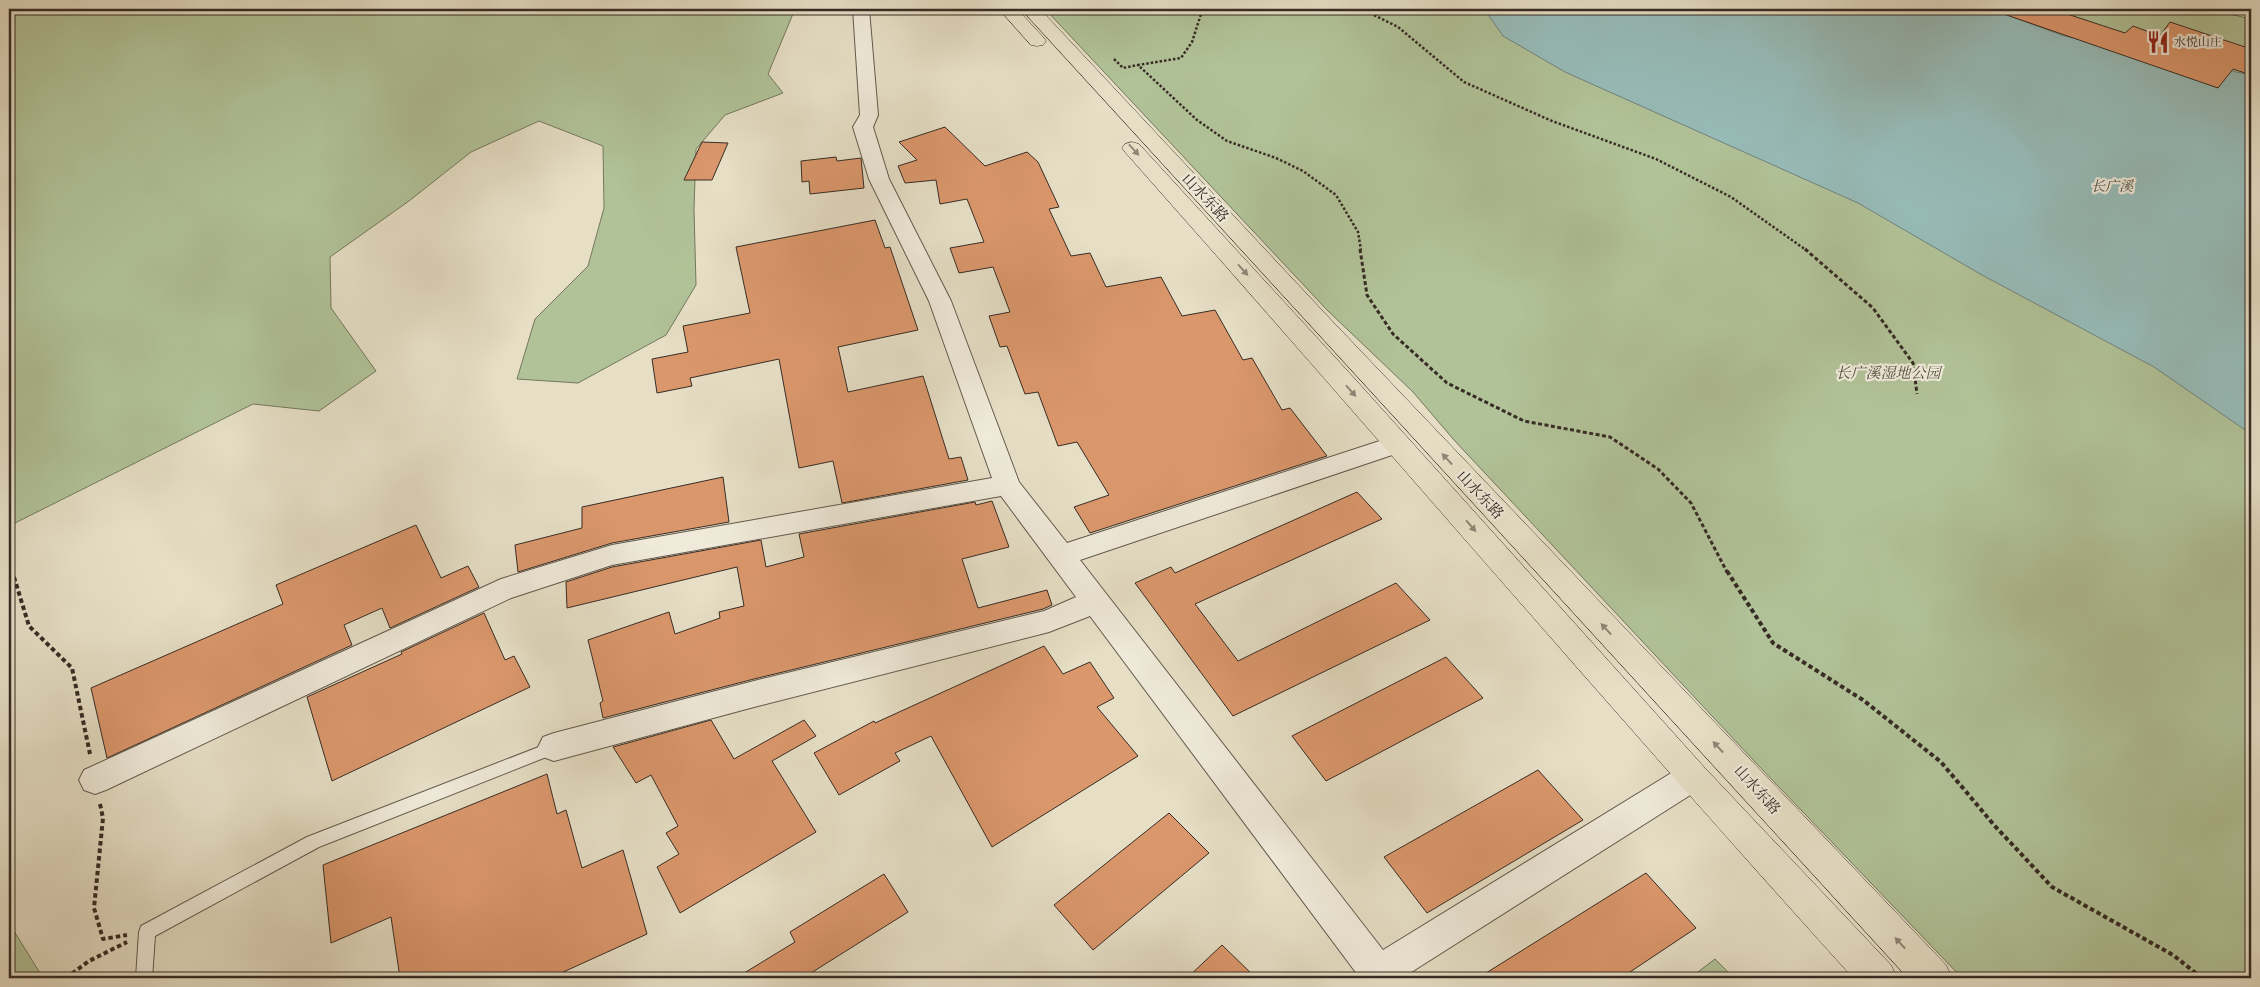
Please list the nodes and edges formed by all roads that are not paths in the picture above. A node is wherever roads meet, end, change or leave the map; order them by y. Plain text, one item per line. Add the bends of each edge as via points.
1 (861, 9) edge
2 (1008, 9) edge
3 (1030, 9) edge
4 (1398, 444) junction
5 (1007, 485) junction
6 (1061, 556) junction
7 (1095, 601) junction
8 (554, 747) joint
9 (1692, 777) junction
10 (95, 780) dead end
11 (1380, 976) edge
12 (144, 978) edge
13 (1878, 978) edge
14 (1933, 978) edge

1 - 5 street via 869,115 863,127 879,179 940,301
2 -> 4 highway, 山水东路
14 -> 3 highway, 山水东路
4 - 6 street
4 -> 9 highway, 山水东路
5 - 6 street
5 - 10 street via 612,556 501,590
6 - 7 street
7 - 8 street via 1049,621
7 - 11 street
8 - 12 lane via 313,842 147,932
9 - 11 street
9 - 13 highway, 山水东路

